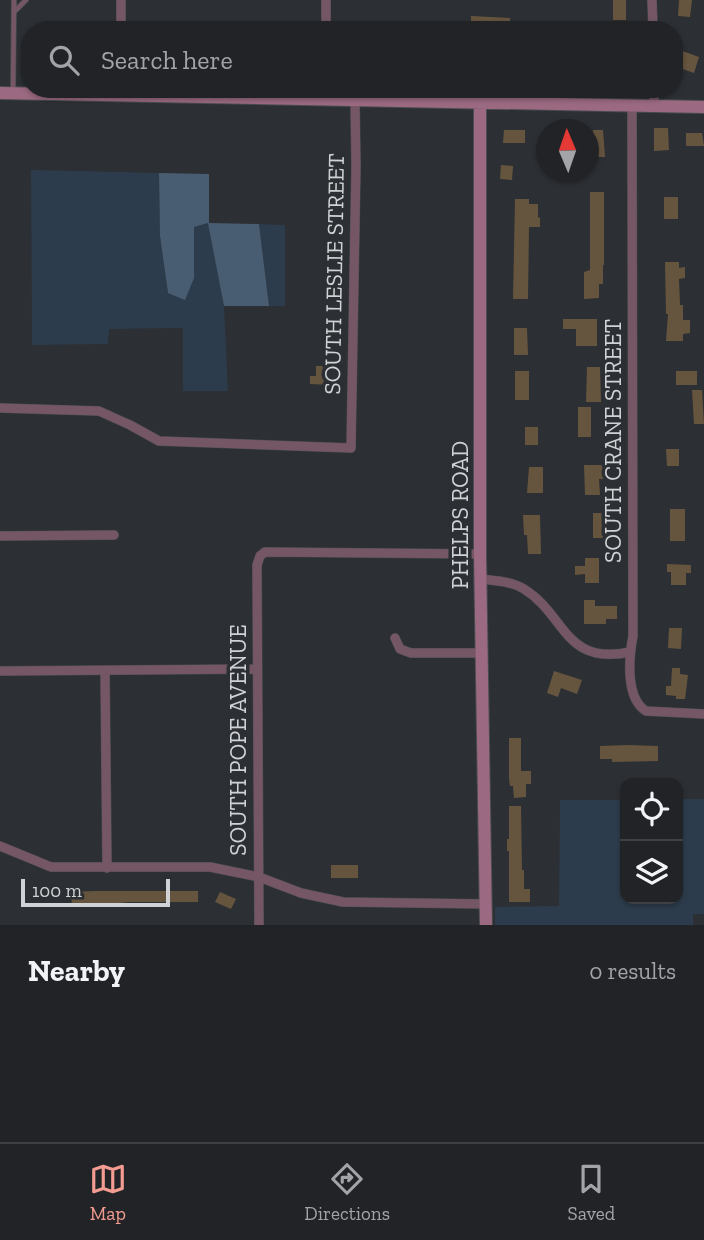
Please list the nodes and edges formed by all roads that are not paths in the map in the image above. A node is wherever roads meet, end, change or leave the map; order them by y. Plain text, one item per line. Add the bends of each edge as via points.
1 (14, 0) edge
2 (26, 0) edge
3 (121, 0) edge
4 (326, 0) edge
5 (652, 0) edge
6 (14, 11) junction
7 (121, 21) edge
8 (326, 21) edge
9 (653, 21) edge
10 (7, 93) edge
11 (341, 98) edge
12 (654, 98) edge
13 (355, 101) junction
14 (480, 104) junction
15 (632, 106) junction
16 (654, 107) junction
17 (704, 107) edge
18 (0, 408) edge
19 (114, 535) dead end
20 (0, 536) edge
21 (480, 554) junction
22 (481, 579) junction
23 (395, 638) dead end
24 (630, 652) junction
25 (483, 653) junction
26 (257, 668) junction
27 (0, 671) edge
28 (106, 671) junction
29 (704, 714) edge
30 (0, 846) edge
31 (107, 867) junction
32 (258, 877) junction
33 (486, 904) junction
34 (259, 925) edge
35 (486, 925) edge

1 - 6 lane
2 - 6 lane
3 - 7 street
4 - 8 street
5 - 9 street
6 - 10 lane
11 - 13 street
12 - 16 street
13 - 14 street
13 - 18 street, SOUTH LESLIE STREET via 351,448 159,441 99,411
14 - 15 street
14 - 21 street, PHELPS ROAD
15 - 16 street
15 - 24 street, SOUTH CRANE STREET
16 - 17 street
19 - 20 street
21 - 22 street, PHELPS ROAD
21 - 26 street, SOUTH POPE AVENUE via 265,551 257,565
22 - 24 street via 524,589 573,642 590,651 611,656
22 - 25 street, PHELPS ROAD
23 - 25 street via 400,649 411,653
24 - 29 street, SOUTH CRANE STREET via 638,706 646,711
25 - 33 street, PHELPS ROAD
26 - 28 street
26 - 32 street, SOUTH POPE AVENUE
27 - 28 street
28 - 31 street
30 - 31 street via 51,867
31 - 32 street via 210,867
32 - 33 street via 343,902
32 - 34 street, SOUTH POPE AVENUE
33 - 35 street, PHELPS ROAD

